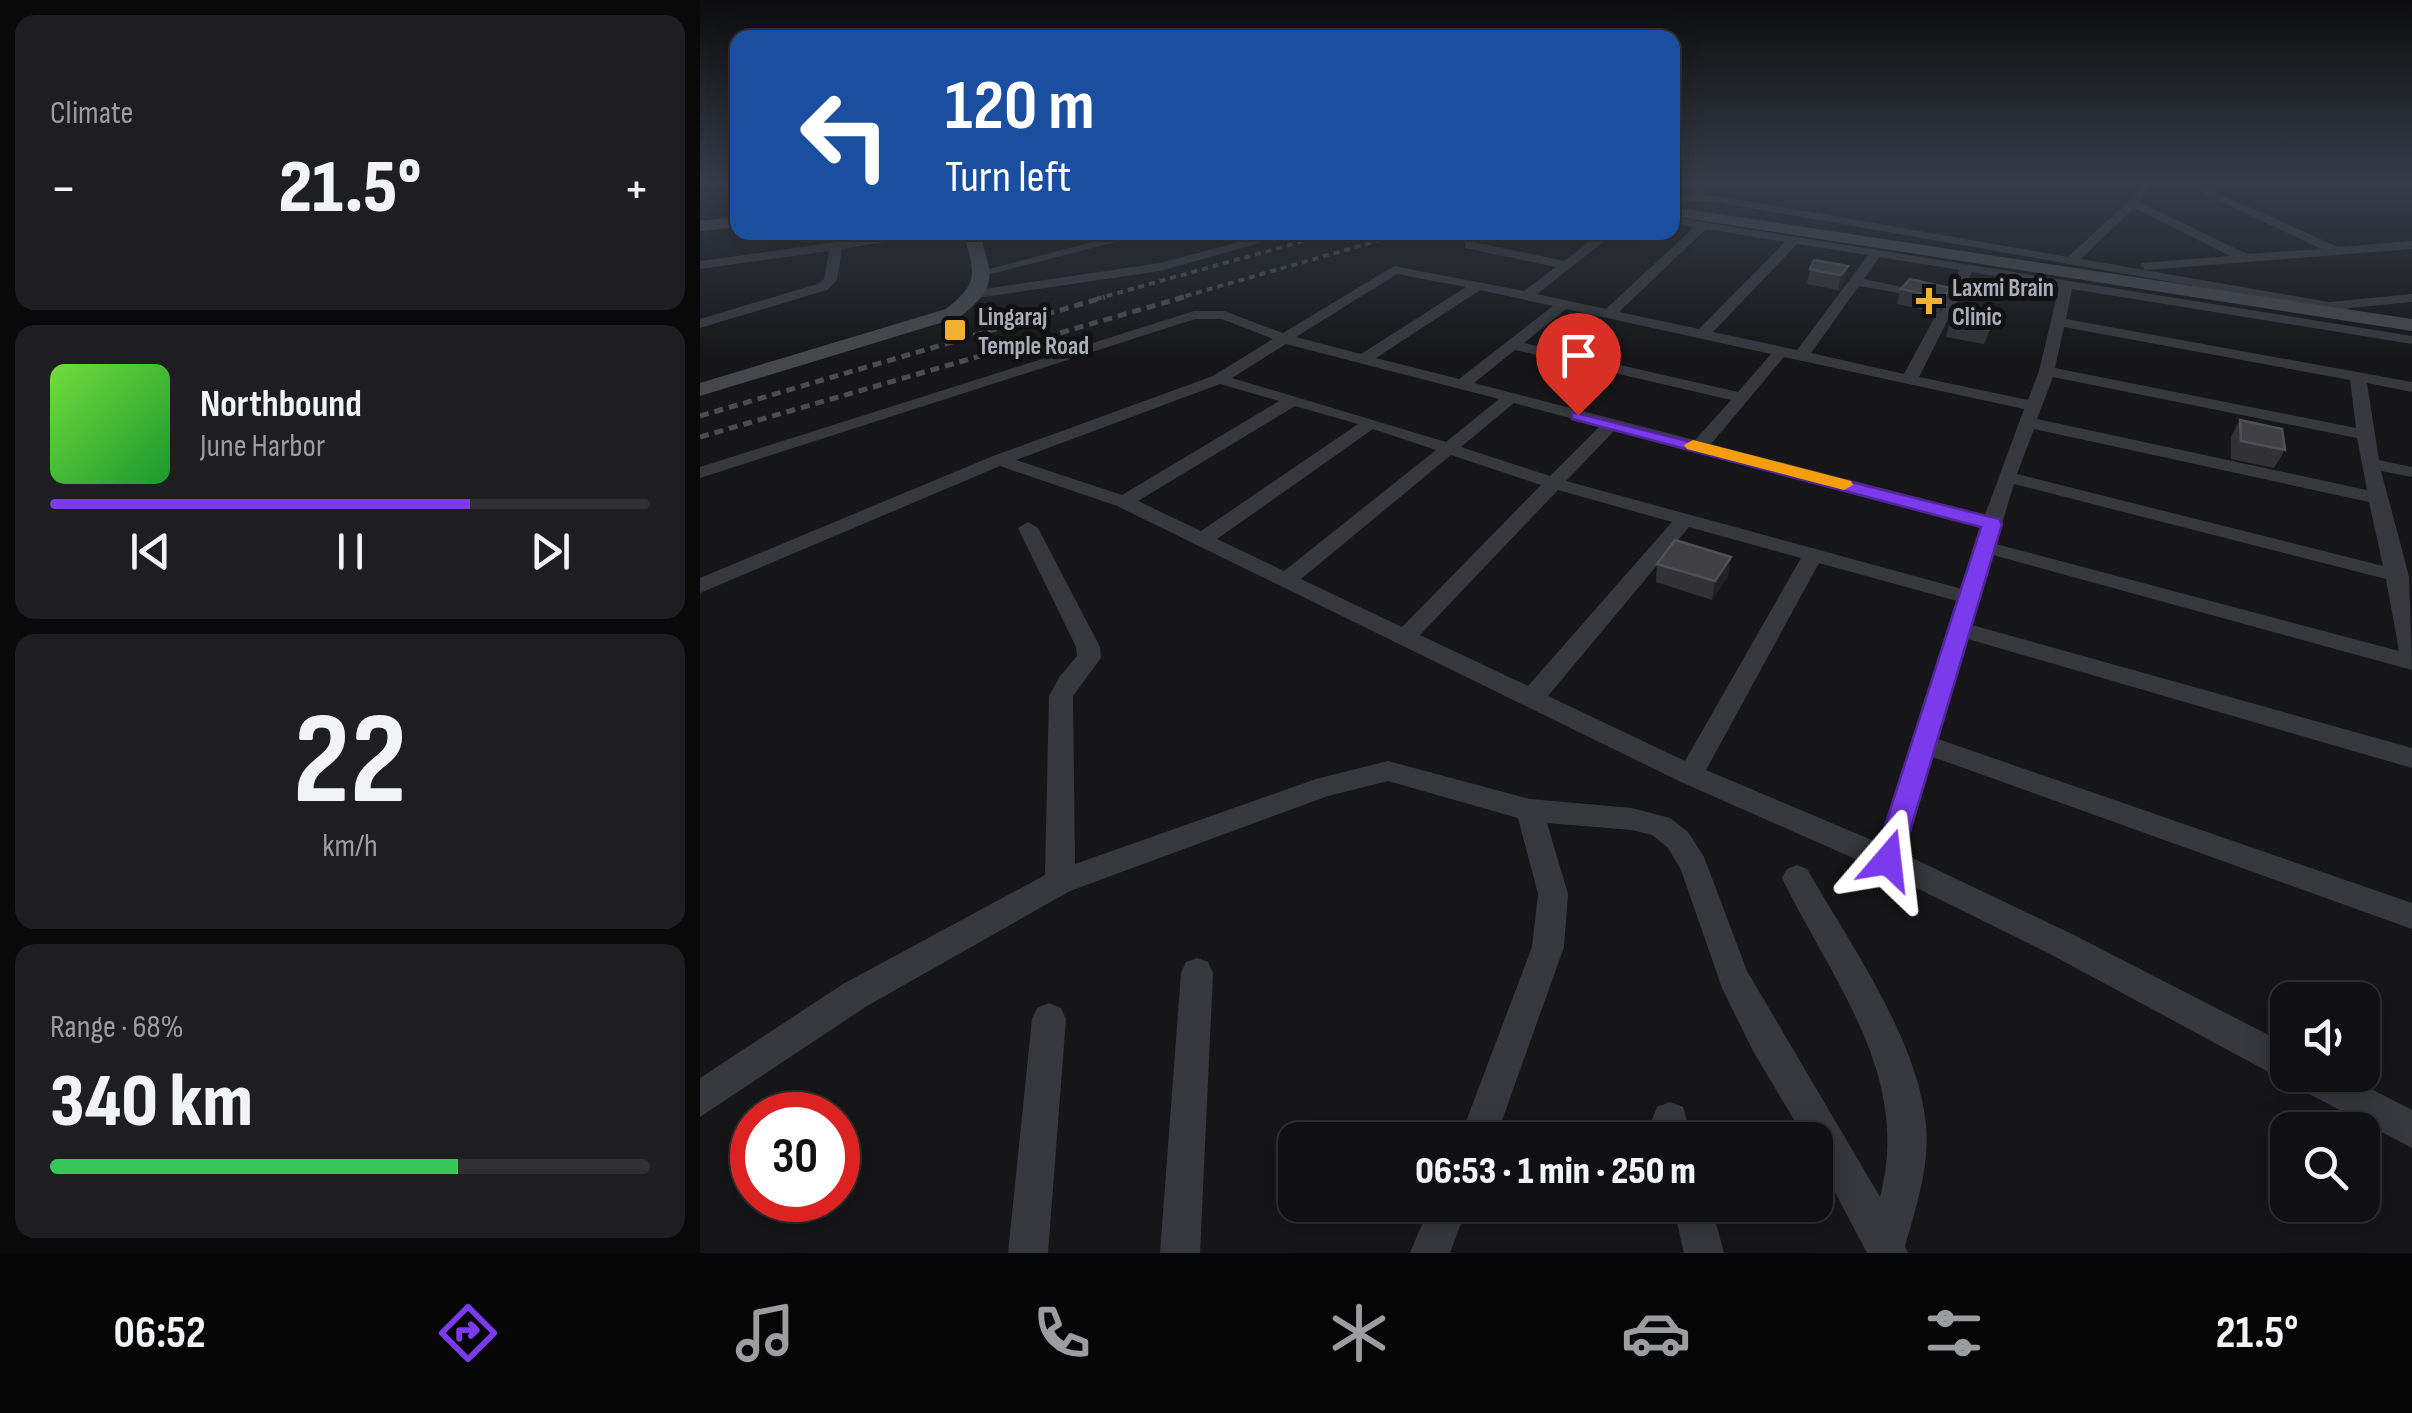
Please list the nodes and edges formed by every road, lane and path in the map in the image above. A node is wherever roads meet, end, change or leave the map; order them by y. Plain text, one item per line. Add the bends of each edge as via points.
1 (881, 240) edge
2 (973, 240) edge
3 (1138, 240) edge
4 (1262, 240) edge
5 (1600, 240) edge
6 (1686, 240) edge
7 (1794, 240) edge
8 (1804, 240) edge
9 (1858, 240) edge
10 (1954, 240) edge
11 (2093, 240) edge
12 (2210, 240) edge
13 (2314, 240) edge
14 (1469, 245) dead end
15 (2412, 245) edge
16 (836, 247) junction
17 (1130, 247) junction
18 (2337, 251) junction
19 (1876, 252) junction
20 (2246, 258) junction
21 (2071, 261) junction
22 (700, 266) edge
23 (1569, 266) junction
24 (1160, 267) junction
25 (1968, 267) junction
26 (2108, 268) junction
27 (983, 272) junction
28 (1856, 282) junction
29 (1476, 286) junction
30 (2066, 286) junction
31 (1526, 297) junction
32 (1951, 298) junction
33 (2412, 298) edge
34 (969, 299) junction
35 (1562, 305) junction
36 (2329, 306) junction
37 (1608, 314) junction
38 (2060, 322) junction
39 (700, 324) edge
40 (2412, 325) edge
41 (1702, 335) junction
42 (1286, 339) junction
43 (2412, 340) edge
44 (1510, 344) junction
45 (1780, 352) junction
46 (1801, 356) junction
47 (1364, 360) junction
48 (2047, 371) junction
49 (2358, 377) junction
50 (1219, 378) junction
51 (1910, 378) junction
52 (700, 381) edge
53 (1462, 385) junction
54 (2412, 387) edge
55 (700, 390) edge
56 (1740, 397) junction
57 (1511, 398) junction
58 (1292, 400) junction
59 (2029, 414) junction
60 (1371, 422) junction
61 (1611, 424) junction
62 (2362, 434) junction
63 (1699, 447) junction
64 (1445, 450) junction
65 (999, 460) junction
66 (2369, 464) junction
67 (2412, 472) edge
68 (700, 473) edge
69 (2007, 477) junction
70 (1553, 483) junction
71 (2378, 498) junction
72 (1124, 502) junction
73 (1686, 518) junction
74 (1992, 524) junction
75 (1028, 528) dead end
76 (1203, 539) junction
77 (1985, 547) junction
78 (1813, 556) junction
79 (2398, 576) junction
80 (1286, 580) junction
81 (700, 586) edge
82 (1970, 598) junction
83 (1959, 629) junction
84 (1406, 636) junction
85 (2412, 659) edge
86 (1533, 697) junction
87 (1924, 744) junction
88 (2412, 758) edge
89 (1690, 775) junction
90 (1530, 810) junction
91 (1888, 860) junction
92 (1797, 878) dead end
93 (1060, 882) junction
94 (2412, 916) edge
95 (1197, 974) dead end
96 (1049, 1019) dead end
97 (2270, 1054) edge
98 (2340, 1092) edge
99 (700, 1099) edge
100 (1483, 1122) edge
101 (2412, 1130) edge
102 (1442, 1222) edge
103 (1696, 1222) edge
104 (1886, 1249) edge
105 (1028, 1253) edge
106 (1180, 1253) edge
107 (1430, 1253) edge
108 (1704, 1253) edge

1 - 16 street
2 - 27 main road
3 - 17 street
4 - 24 street
5 - 23 street
6 - 37 street
7 - 41 street
8 - 19 street
9 - 40 main road
10 - 21 street
11 - 21 street
12 - 20 street
13 - 18 street
14 - 23 street
15 - 18 street
16 - 22 street
16 - 39 street via 830,280 822,287
17 - 24 street
17 - 27 street
18 - 20 street
19 - 25 street
19 - 28 street
20 - 26 street
21 - 26 street
23 - 31 street
24 - 34 street
25 - 30 street
25 - 32 street
26 - 36 street
27 - 34 main road
28 - 32 street
28 - 46 street
29 - 31 street
29 - 42 street via 1394,270
29 - 47 street
30 - 38 street
30 - 43 street
31 - 35 street
32 - 51 street
33 - 36 street
34 - 52 main road
34 - 55 main road via 953,313
35 - 37 street
35 - 44 street
36 - 40 street
37 - 41 street
38 - 48 street
38 - 49 street
41 - 45 street
42 - 47 street
42 - 50 street
42 - 68 street via 1224,314 1194,315
44 - 53 street
44 - 56 street
45 - 46 street
45 - 56 street
46 - 51 street
47 - 53 street
48 - 59 street
48 - 62 street
49 - 54 street
49 - 62 street
50 - 58 street
50 - 65 street
51 - 59 street
53 - 57 street
56 - 63 street
57 - 61 street
57 - 64 street
58 - 60 street
58 - 72 street
59 - 69 street
59 - 71 street
60 - 64 street
60 - 76 street
61 - 63 street
61 - 70 street
62 - 66 street
63 - 74 street
64 - 70 street
64 - 80 street
65 - 72 street
65 - 81 street
66 - 67 street
66 - 71 street
69 - 74 street
69 - 79 street
70 - 73 street
70 - 84 street
71 - 79 street
72 - 76 street
73 - 78 street
73 - 86 street
74 - 77 street
75 - 93 street via 1089,658 1061,696
76 - 80 street
77 - 82 street
77 - 85 street
78 - 82 street
78 - 89 street
79 - 85 street
80 - 84 street
82 - 83 street
83 - 87 street
83 - 88 street
84 - 86 street
86 - 89 street
87 - 91 street
87 - 94 street
89 - 91 street
90 - 93 street via 1412,775 1361,775
90 - 100 street via 1553,894 1550,936
90 - 104 street via 1632,819 1660,826 1678,840 1740,992
91 - 97 street
92 - 104 street via 1902,1084 1908,1126 1904,1182
93 - 99 street via 855,995
95 - 106 street
96 - 105 street
98 - 101 street
102 - 107 street
103 - 108 street

